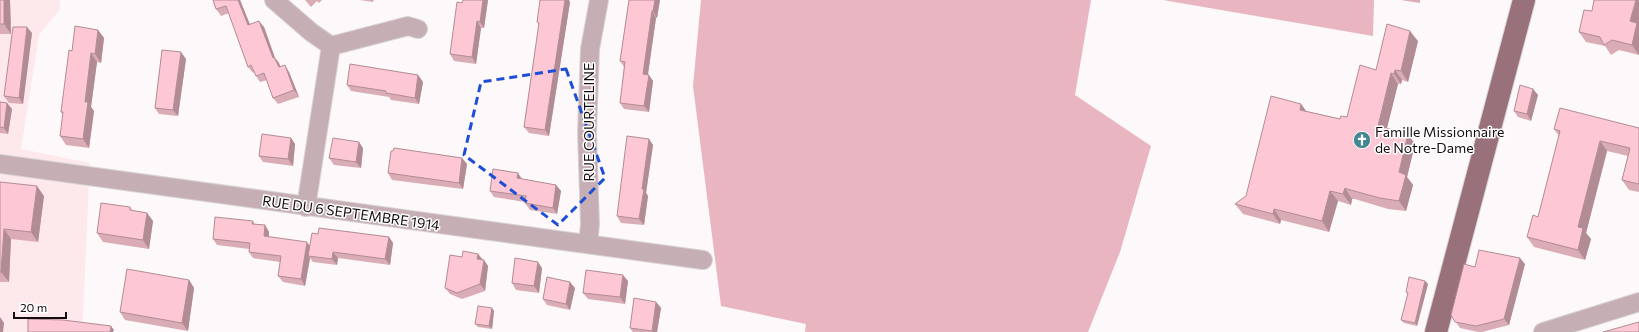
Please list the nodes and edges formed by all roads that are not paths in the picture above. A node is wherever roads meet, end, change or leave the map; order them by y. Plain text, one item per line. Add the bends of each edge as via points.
1 (274, 0) edge
2 (599, 0) edge
3 (1524, 0) edge
4 (418, 28) dead end
5 (331, 46) junction
6 (0, 164) edge
7 (306, 207) junction
8 (588, 244) junction
9 (703, 260) dead end
10 (1639, 302) edge
11 (1436, 332) edge
12 (1543, 332) edge

1 - 5 street
2 - 8 street, RUE COURTELINE via 590,48 587,133 590,224
3 - 11 main road
4 - 5 street via 408,26
5 - 7 street
6 - 7 street, RUE DU 6 SEPTEMBRE 1914
7 - 8 street, RUE DU 6 SEPTEMBRE 1914
8 - 9 street, RUE DU 6 SEPTEMBRE 1914
10 - 12 street

